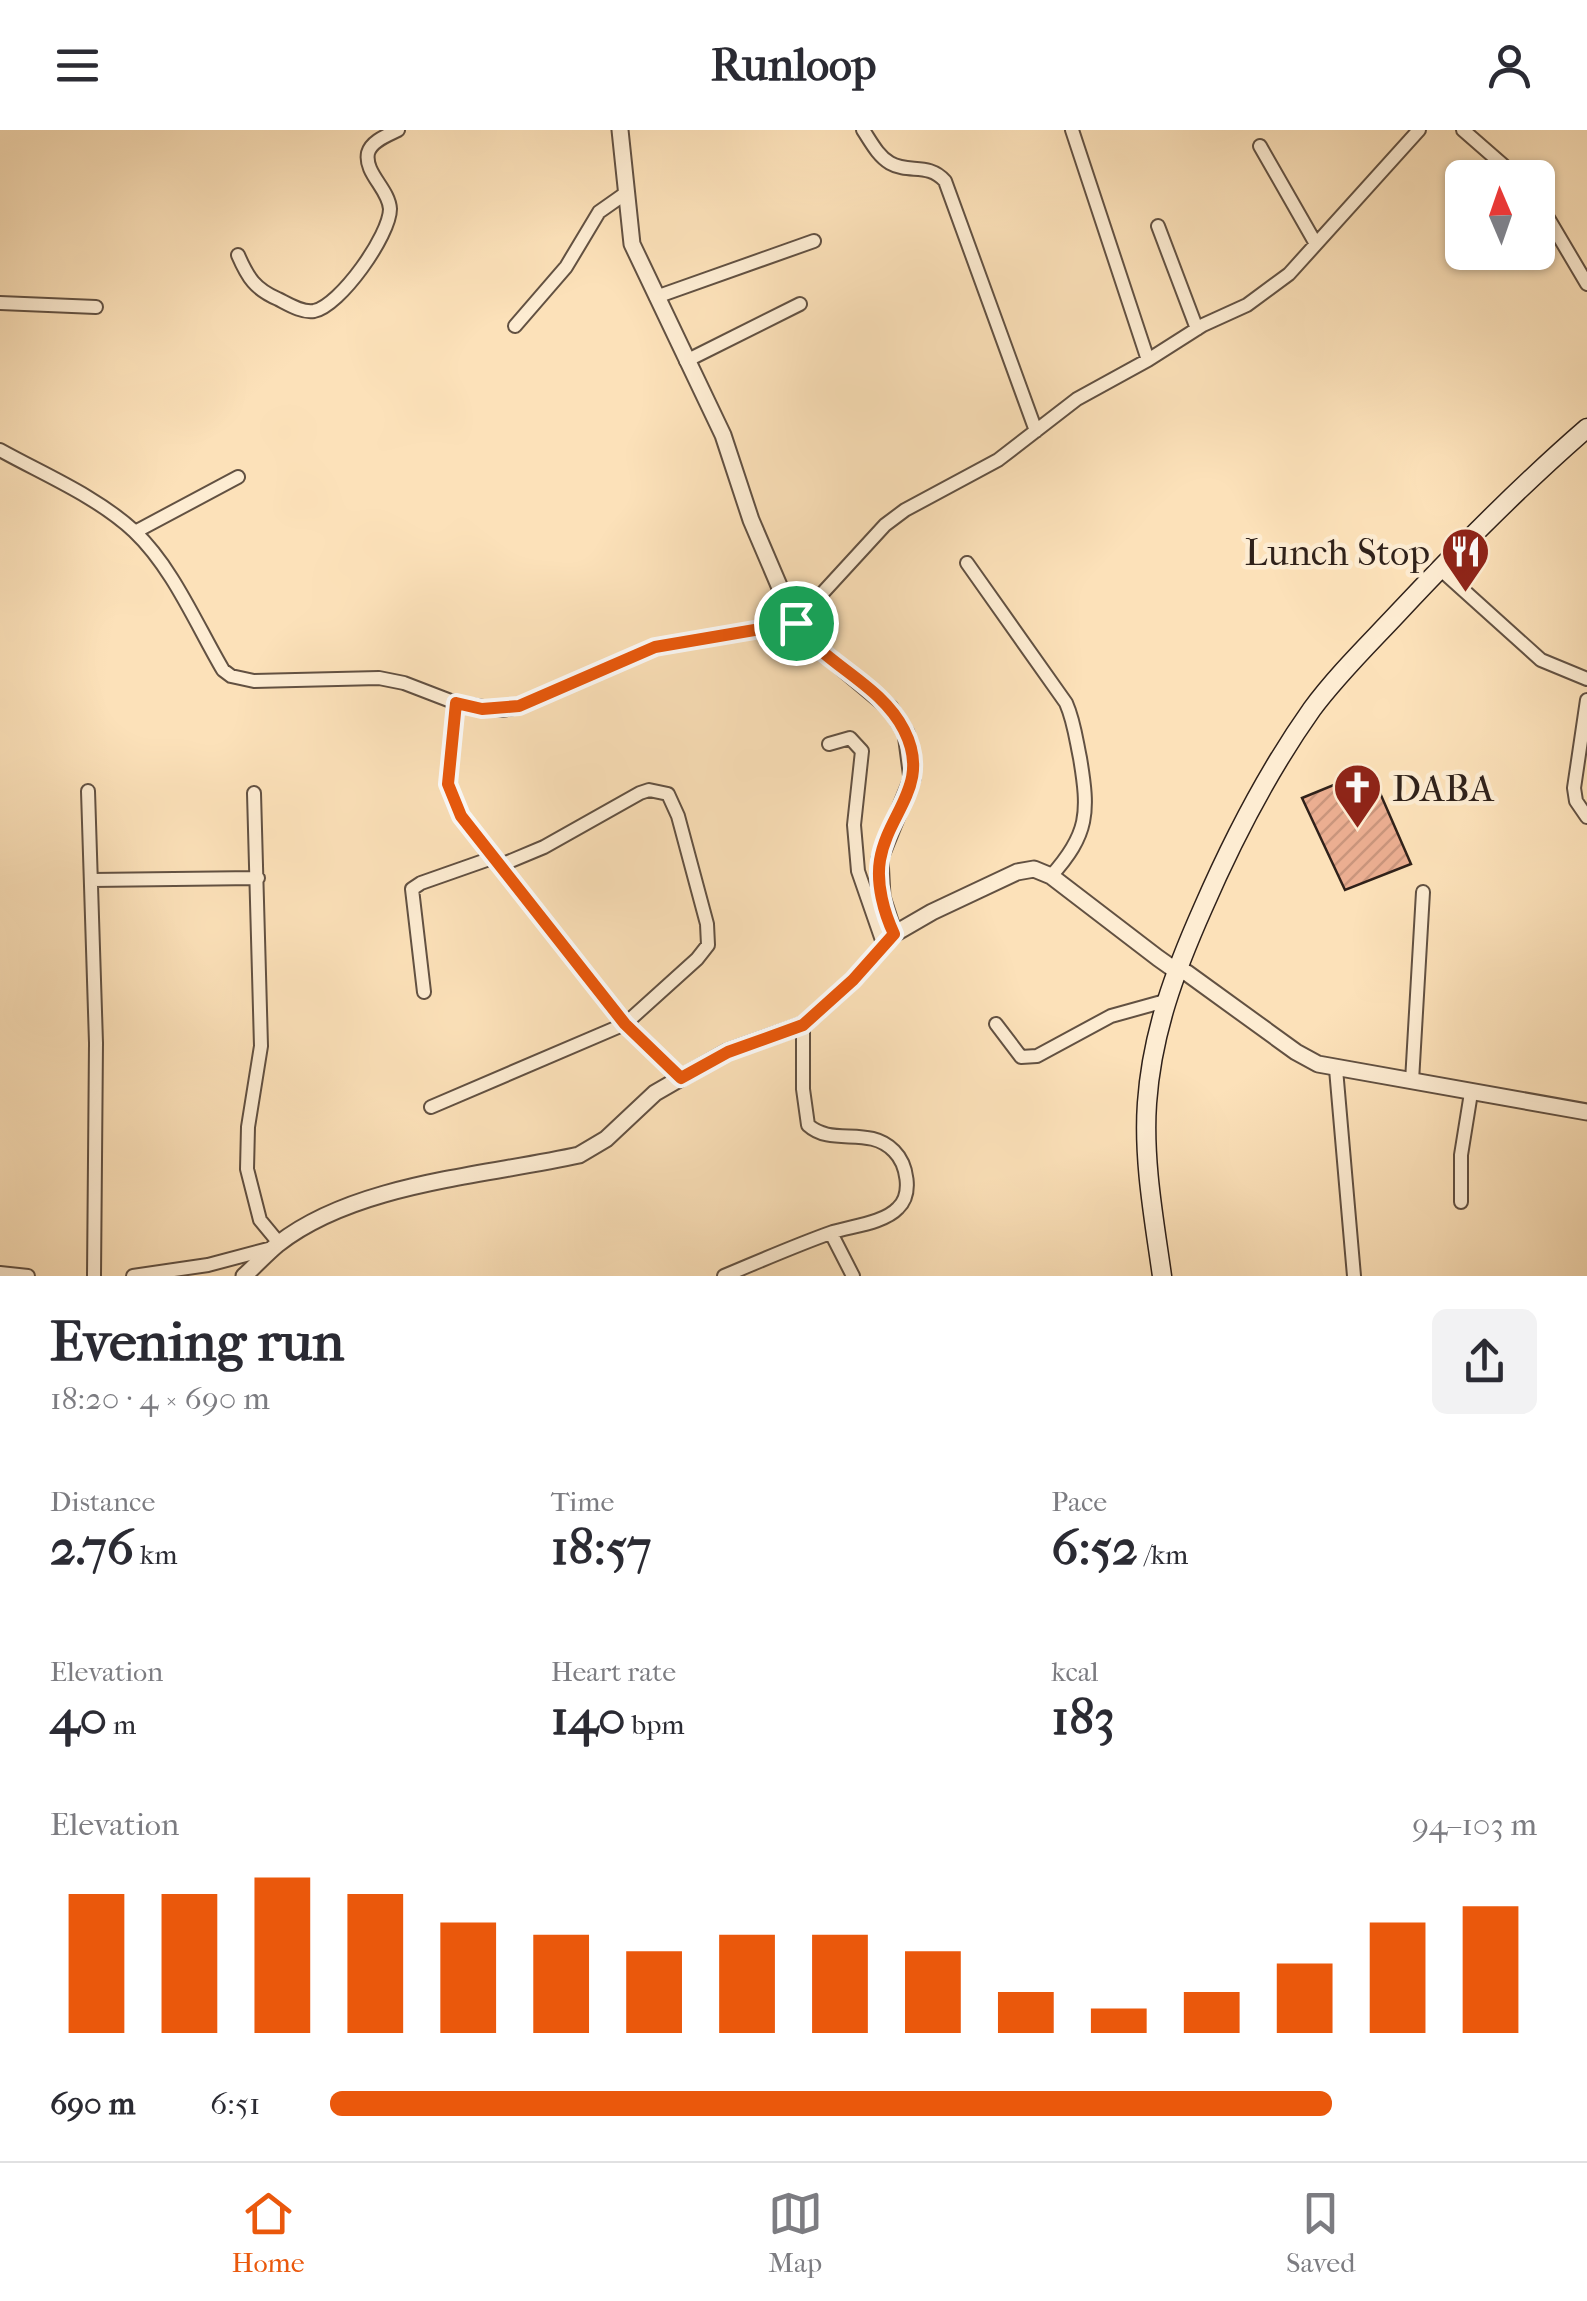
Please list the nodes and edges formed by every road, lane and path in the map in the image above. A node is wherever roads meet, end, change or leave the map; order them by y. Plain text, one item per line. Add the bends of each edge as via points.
1 (398, 130) edge
2 (620, 130) edge
3 (863, 130) edge
4 (1072, 130) edge
5 (1419, 130) edge
6 (1463, 130) edge
7 (1260, 146) dead end
8 (1497, 160) edge
9 (626, 194) junction
10 (1158, 226) dead end
11 (1555, 230) edge
12 (814, 241) dead end
13 (1316, 244) junction
14 (238, 255) dead end
15 (1587, 284) edge
16 (656, 296) junction
17 (0, 303) edge
18 (800, 304) dead end
19 (96, 306) dead end
20 (515, 326) dead end
21 (1197, 328) junction
22 (1148, 360) junction
23 (686, 361) junction
24 (1587, 428) edge
25 (1036, 431) junction
26 (0, 450) edge
27 (238, 478) dead end
28 (135, 532) junction
29 (967, 563) dead end
30 (1440, 568) junction
31 (796, 623) junction
32 (1587, 679) edge
33 (1587, 700) edge
34 (456, 703) junction
35 (828, 744) dead end
36 (88, 791) dead end
37 (254, 793) dead end
38 (1587, 816) edge
39 (498, 861) junction
40 (1051, 876) junction
41 (258, 878) junction
42 (92, 880) junction
43 (1424, 892) dead end
44 (889, 940) junction
45 (1176, 970) junction
46 (424, 992) dead end
47 (1165, 1001) junction
48 (625, 1024) junction
49 (996, 1024) dead end
50 (803, 1025) junction
51 (1336, 1069) junction
52 (681, 1078) junction
53 (1412, 1080) junction
54 (1472, 1094) junction
55 (431, 1107) dead end
56 (1587, 1112) edge
57 (1461, 1202) dead end
58 (831, 1233) junction
59 (277, 1245) junction
60 (0, 1272) edge
61 (28, 1276) edge
62 (94, 1276) edge
63 (133, 1276) edge
64 (244, 1276) edge
65 (724, 1276) edge
66 (853, 1276) edge
67 (1162, 1276) edge
68 (1354, 1276) edge

1 - 14 street via 379,139 368,156 387,196 388,220 359,272 322,308 305,311 263,292
2 - 9 street
3 - 25 street via 884,160 931,169 945,181
4 - 22 street
5 - 13 street
6 - 8 street
7 - 13 street
9 - 16 street via 632,244
9 - 20 street via 599,212 566,267
10 - 21 street
11 - 15 street
12 - 16 street
13 - 21 street via 1269,291
16 - 23 street
17 - 19 street
18 - 23 street
21 - 22 street
22 - 25 street via 1077,399
23 - 31 street via 723,435
24 - 30 main road
25 - 31 street via 885,525
26 - 28 street
27 - 28 street
28 - 34 street via 231,676 378,678
29 - 40 street via 1071,714 1086,794 1084,828
30 - 32 street via 1542,660
30 - 45 main road via 1296,733 1235,837
31 - 34 street via 655,647 519,706
31 - 44 street via 890,708 906,733 912,778 880,866
33 - 38 street via 1574,788
34 - 39 street via 449,791
35 - 44 street via 850,738 862,751 854,825 858,871
36 - 42 street
37 - 41 street
39 - 46 street via 412,890
39 - 48 street
39 - 48 street via 544,847 640,794 668,794 708,945
40 - 44 street via 1034,869 1016,872
40 - 45 street
41 - 42 street
41 - 59 street via 261,1046 247,1169 260,1220
42 - 62 street
43 - 53 street
44 - 50 street
45 - 47 main road
45 - 51 street via 1296,1052
47 - 49 street via 1111,1016 1028,1058
47 - 67 main road via 1147,1104
48 - 52 street
48 - 55 street
50 - 52 street via 728,1052
50 - 58 street via 808,1125 828,1135 873,1137 905,1169 898,1209
51 - 53 street
51 - 68 street
52 - 59 street via 579,1155 361,1201
53 - 54 street
54 - 56 street
54 - 57 street
58 - 65 street
58 - 66 street
59 - 63 street via 208,1265
59 - 64 street
60 - 61 street

